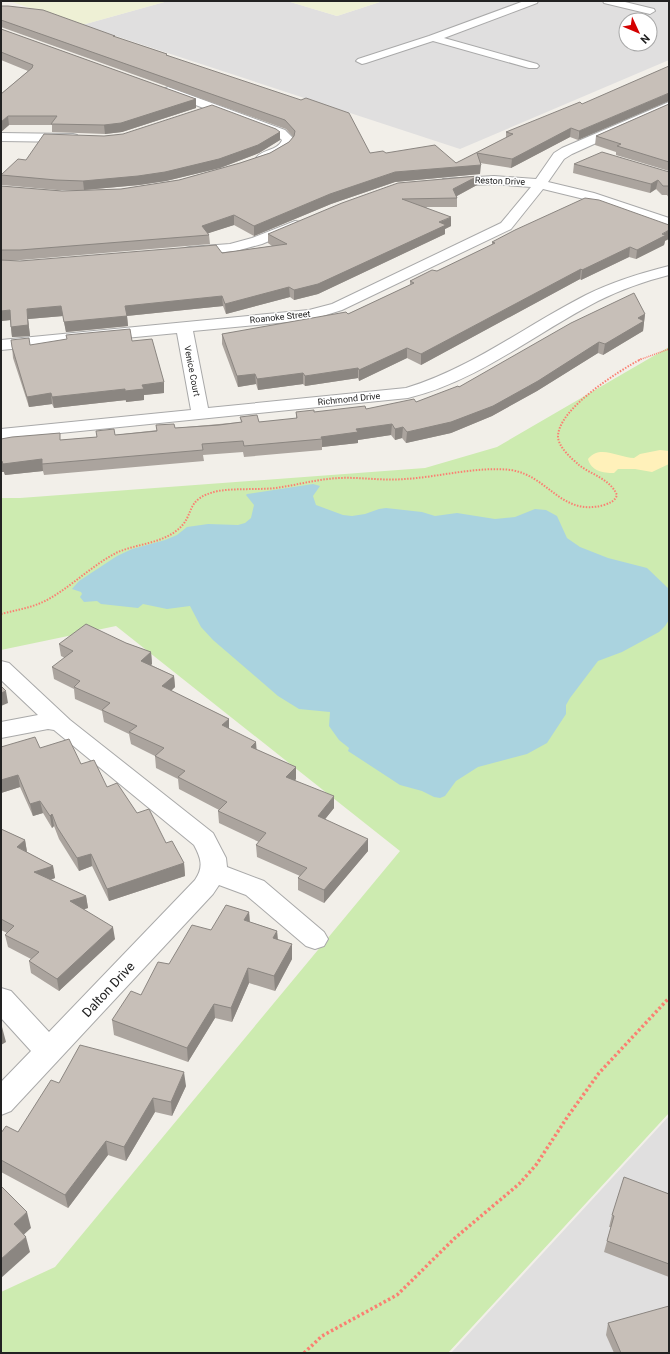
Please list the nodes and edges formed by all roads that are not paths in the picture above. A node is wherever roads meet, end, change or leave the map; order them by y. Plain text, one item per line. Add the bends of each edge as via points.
1 (533, 1) edge
2 (608, 1) edge
3 (650, 12) dead end
4 (433, 38) junction
5 (362, 60) dead end
6 (533, 66) dead end
7 (161, 89) edge
8 (669, 106) edge
9 (213, 108) junction
10 (193, 115) edge
11 (32, 137) dead end
12 (6, 141) edge
13 (575, 147) junction
14 (596, 154) edge
15 (252, 163) edge
16 (433, 183) edge
17 (540, 184) junction
18 (307, 220) edge
19 (669, 223) edge
20 (176, 252) edge
21 (669, 270) edge
22 (184, 327) junction
23 (1, 345) edge
24 (201, 414) junction
25 (1, 434) edge
26 (1, 668) edge
27 (62, 725) junction
28 (1, 730) edge
29 (213, 874) junction
30 (316, 938) dead end
31 (1, 999) edge
32 (49, 1052) junction
33 (1, 1102) edge

1 - 4 street
2 - 3 street
4 - 5 street
4 - 6 street
7 - 9 street
8 - 13 street, Roanoke Street
9 - 10 street
9 - 15 street via 281,133 288,139 287,144 280,150
11 - 12 street
13 - 14 street
13 - 17 street, Roanoke Street via 559,156
16 - 17 street, Reston Drive via 485,179
17 - 19 street, Reston Drive via 580,193
17 - 22 street, Roanoke Street via 506,226 337,307 310,315
18 - 20 street via 257,241 231,248
21 - 24 street, Richmond Drive via 592,298 464,372 428,388 408,393
22 - 23 street, Roanoke Street
22 - 24 street, Venice Court
24 - 25 street, Richmond Drive
26 - 27 street
27 - 28 street via 48,721
27 - 29 street via 204,840 215,862
29 - 30 street via 255,888
29 - 32 street, Dalton Drive via 204,887
31 - 32 street
32 - 33 street, Dalton Drive

